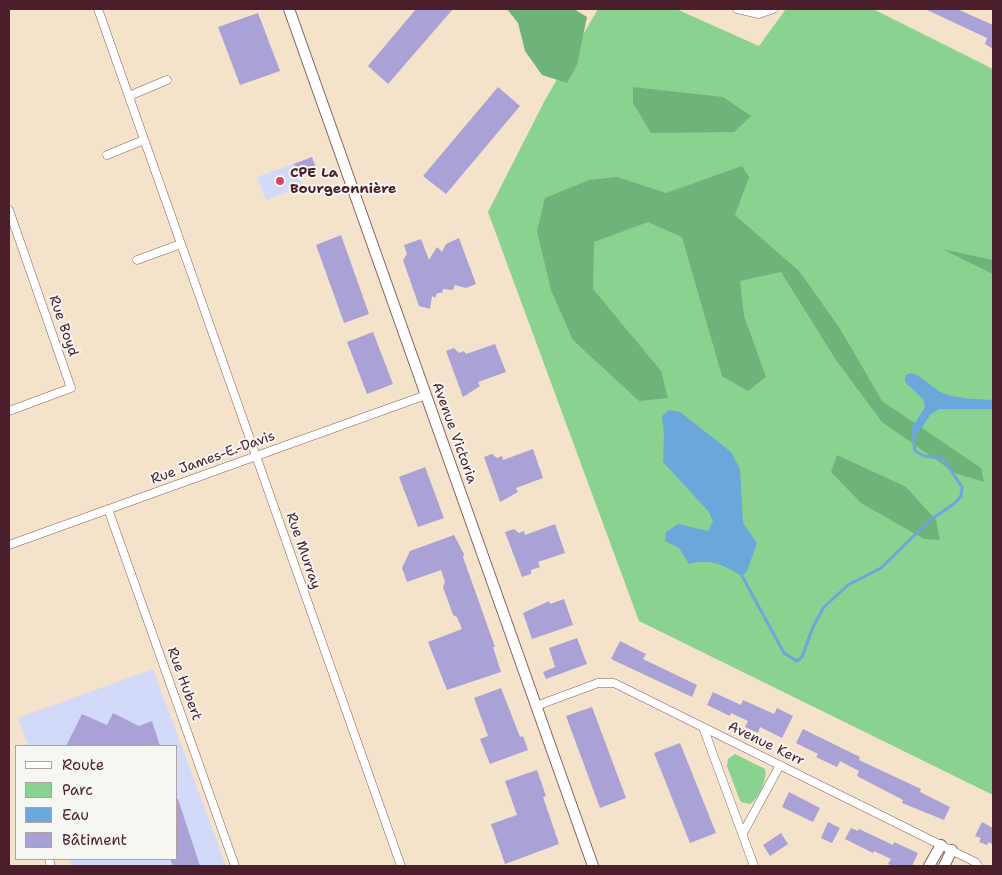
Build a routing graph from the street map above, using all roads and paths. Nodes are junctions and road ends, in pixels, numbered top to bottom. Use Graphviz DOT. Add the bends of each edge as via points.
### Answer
graph roads {
  1 [pos="98,9"];
  2 [pos="289,9"];
  3 [pos="737,9"];
  4 [pos="773,9"];
  5 [pos="167,80"];
  6 [pos="129,96"];
  7 [pos="144,140"];
  8 [pos="107,155"];
  9 [pos="9,210"];
  10 [pos="181,244"];
  11 [pos="137,260"];
  12 [pos="426,395"];
  13 [pos="9,410"];
  14 [pos="256,456"];
  15 [pos="108,510"];
  16 [pos="9,545"];
  17 [pos="536,706"];
  18 [pos="703,728"];
  19 [pos="780,765"];
  20 [pos="743,833"];
  21 [pos="941,845"];
  22 [pos="952,850"];
  23 [pos="235,866"];
  24 [pos="401,866"];
  25 [pos="593,866"];
  26 [pos="754,866"];
  27 [pos="929,866"];
  28 [pos="944,866"];
  29 [pos="978,866"];
  1 -- 6 [label="street, Rue Murray"];
  2 -- 12 [label="street, Avenue Victoria"];
  3 -- 4 [label="street" via="759,14"];
  5 -- 6 [label="street"];
  6 -- 7 [label="street, Rue Murray"];
  7 -- 8 [label="street"];
  7 -- 10 [label="street, Rue Murray"];
  9 -- 13 [label="street, Rue Boyd" via="71,388"];
  10 -- 11 [label="street"];
  10 -- 14 [label="street, Rue Murray"];
  12 -- 14 [label="street, Rue James-E.-Davis"];
  12 -- 17 [label="street, Avenue Victoria"];
  14 -- 15 [label="street, Rue James-E.-Davis"];
  14 -- 24 [label="street, Rue Murray"];
  15 -- 16 [label="street, Rue James-E.-Davis"];
  15 -- 23 [label="street, Rue Hubert"];
  17 -- 18 [label="street, Avenue Kerr" via="598,683 614,683"];
  17 -- 25 [label="street, Avenue Victoria"];
  18 -- 19 [label="street, Avenue Kerr"];
  18 -- 20 [label="street"];
  19 -- 20 [label="street"];
  19 -- 21 [label="street, Avenue Kerr"];
  20 -- 26 [label="street"];
  21 -- 22 [label="street, Avenue Kerr"];
  21 -- 27 [label="street"];
  22 -- 28 [label="street"];
  22 -- 29 [label="street, Avenue Kerr"];
}
